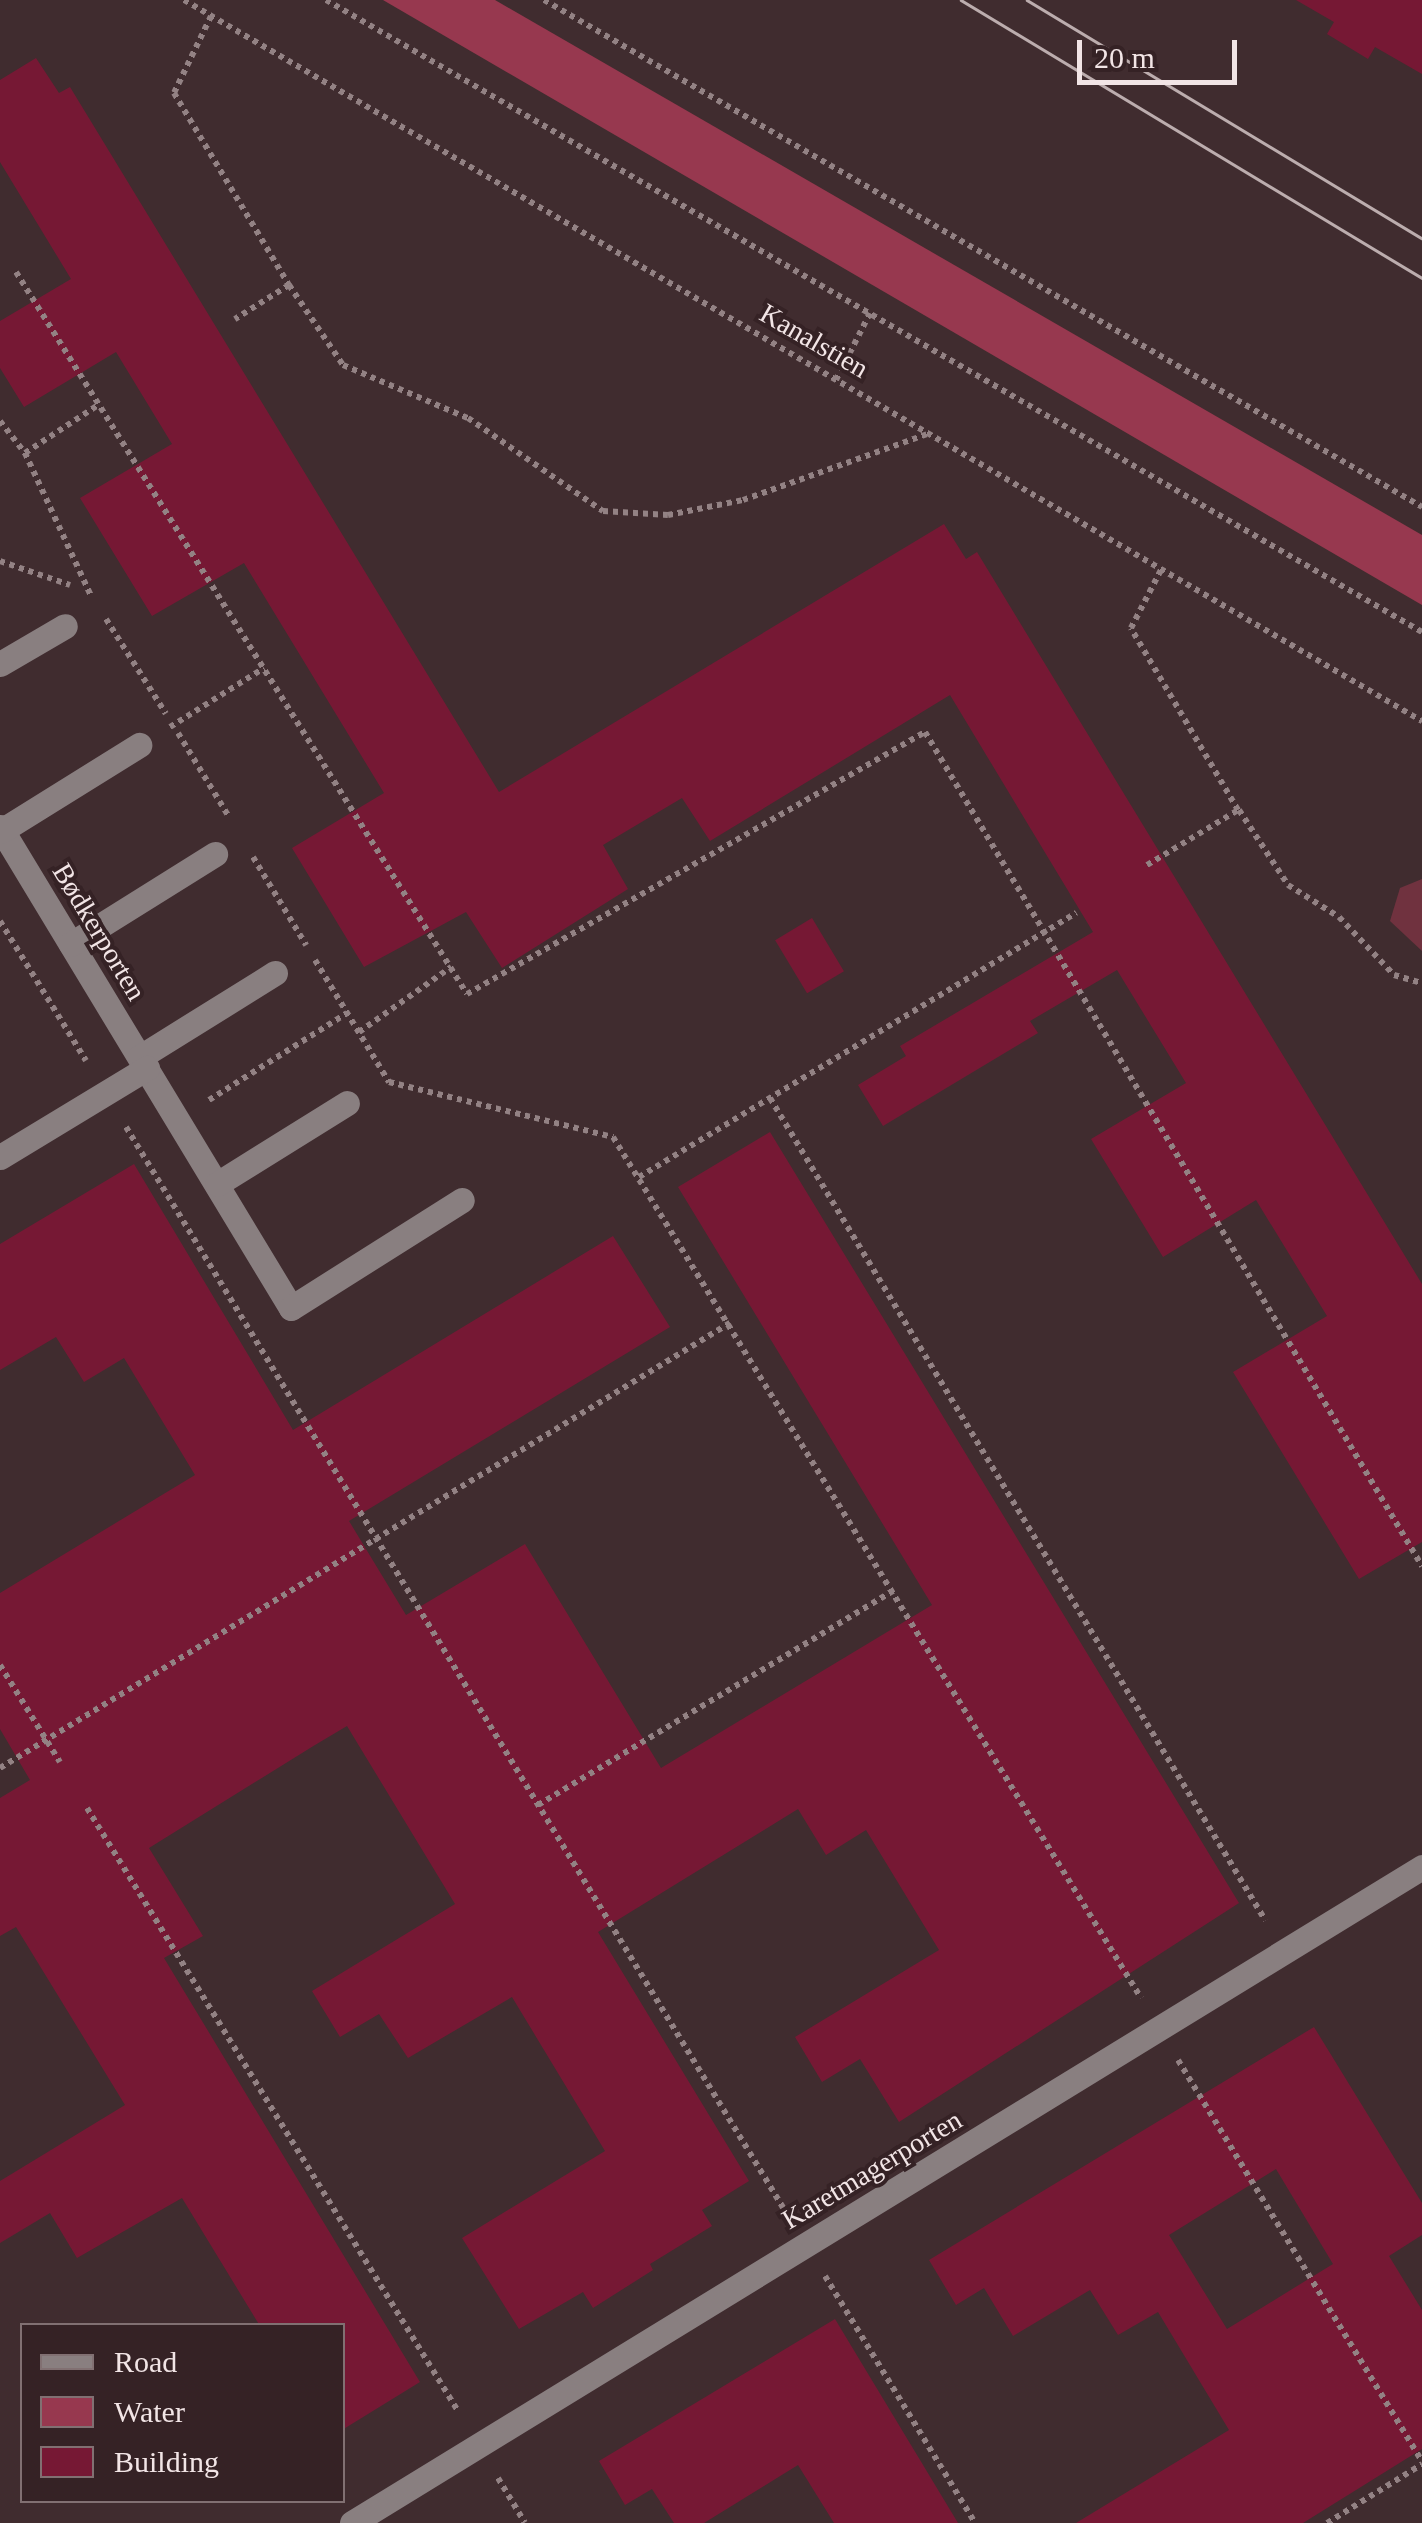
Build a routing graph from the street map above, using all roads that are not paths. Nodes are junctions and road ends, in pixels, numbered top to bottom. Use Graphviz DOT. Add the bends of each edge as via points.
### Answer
graph roads {
  1 [pos="64,626"];
  2 [pos="0,664"];
  3 [pos="139,745"];
  4 [pos="1,829"];
  5 [pos="215,854"];
  6 [pos="70,944"];
  7 [pos="276,973"];
  8 [pos="143,1062"];
  9 [pos="347,1103"];
  10 [pos="0,1157"];
  11 [pos="217,1184"];
  12 [pos="462,1200"];
  13 [pos="1422,1867"];
  14 [pos="352,2523"];
  1 -- 2 [label="street"];
  3 -- 4 [label="street"];
  4 -- 6 [label="street, Bødkerporten"];
  5 -- 6 [label="street"];
  6 -- 8 [label="street, Bødkerporten"];
  7 -- 8 [label="street"];
  8 -- 10 [label="street"];
  8 -- 11 [label="street, Bødkerporten"];
  9 -- 11 [label="street"];
  11 -- 12 [label="street, Bødkerporten" via="291,1308"];
  13 -- 14 [label="street, Karetmagerporten"];
}
